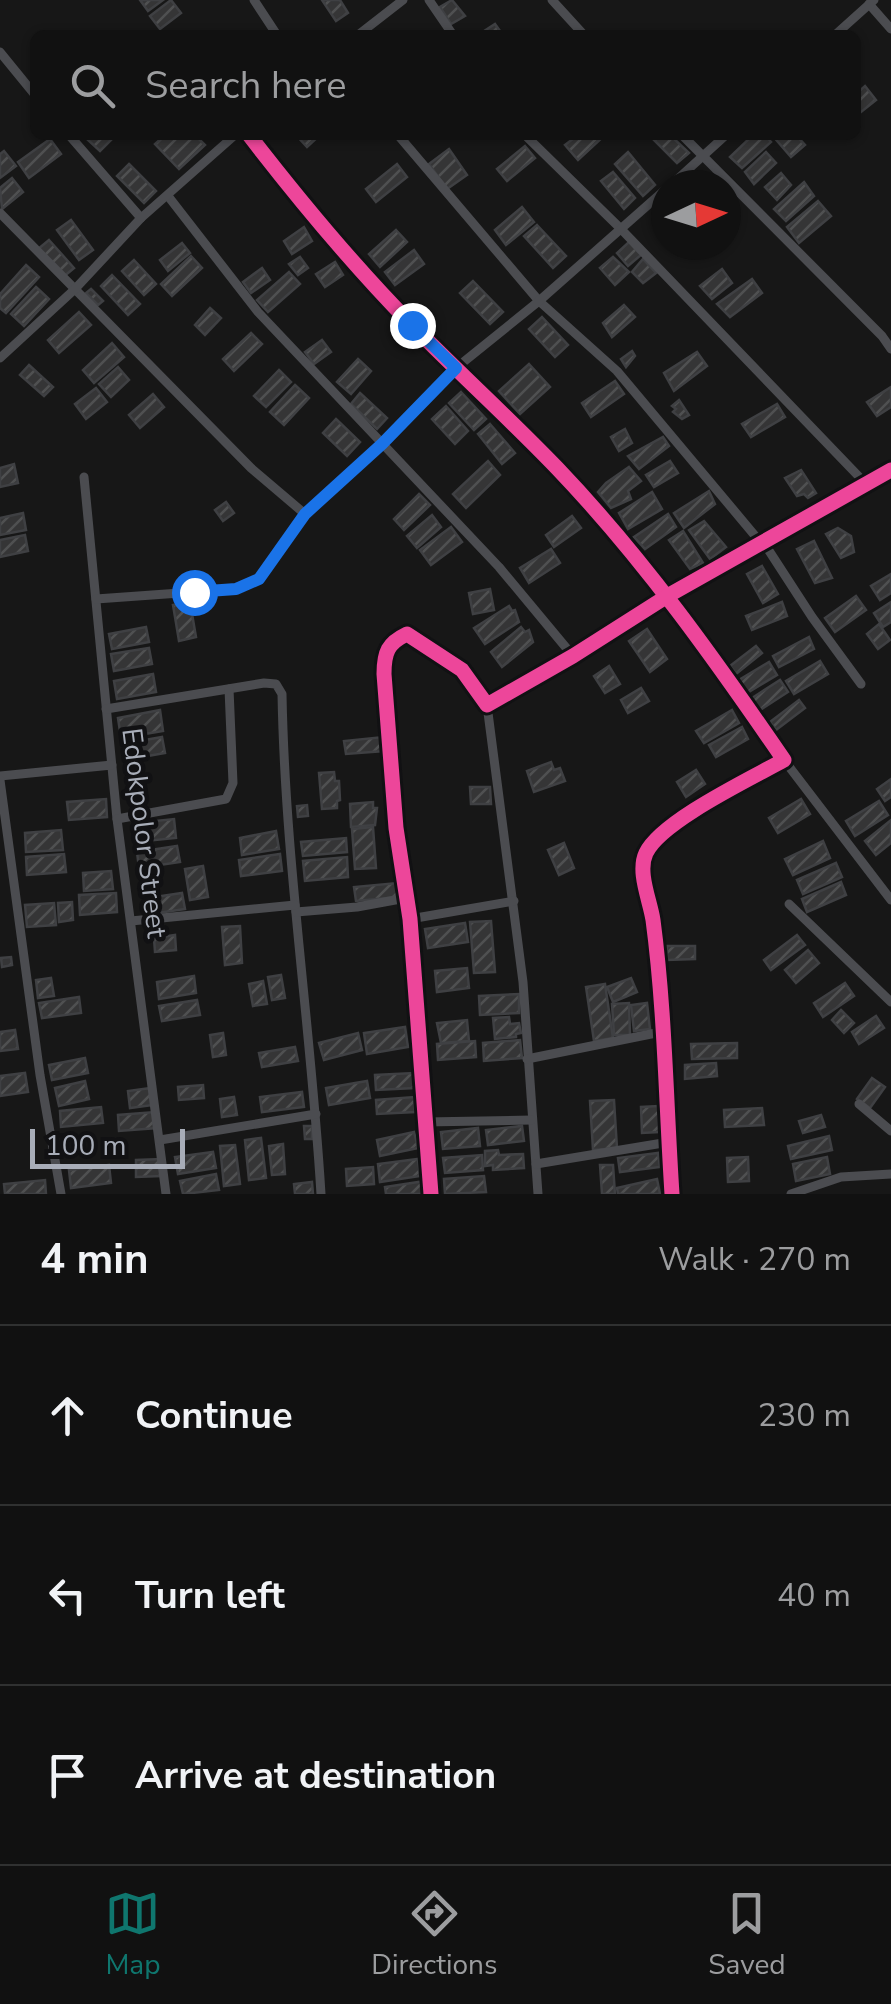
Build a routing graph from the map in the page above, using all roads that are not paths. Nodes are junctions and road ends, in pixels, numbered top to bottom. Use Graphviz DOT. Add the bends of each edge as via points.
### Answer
graph roads {
  1 [pos="254,0"];
  2 [pos="430,0"];
  3 [pos="552,0"];
  4 [pos="398,2"];
  5 [pos="872,2"];
  6 [pos="891,29"];
  7 [pos="274,30"];
  8 [pos="364,30"];
  9 [pos="450,30"];
  10 [pos="579,30"];
  11 [pos="841,30"];
  12 [pos="0,52"];
  13 [pos="30,89"];
  14 [pos="73,140"];
  15 [pos="230,140"];
  16 [pos="253,140"];
  17 [pos="402,140"];
  18 [pos="530,140"];
  19 [pos="687,140"];
  20 [pos="721,140"];
  21 [pos="703,157"];
  22 [pos="688,170"];
  23 [pos="168,196"];
  24 [pos="651,202"];
  25 [pos="0,213"];
  26 [pos="142,218"];
  27 [pos="620,228"];
  28 [pos="75,289"];
  29 [pos="539,301"];
  30 [pos="891,349"];
  31 [pos="0,358"];
  32 [pos="456,368"];
  33 [pos="382,444"];
  34 [pos="891,470"];
  35 [pos="84,476"];
  36 [pos="867,484"];
  37 [pos="305,514"];
  38 [pos="763,543"];
  39 [pos="668,595"];
  40 [pos="96,599"];
  41 [pos="573,656"];
  42 [pos="862,684"];
  43 [pos="229,689"];
  44 [pos="486,705"];
  45 [pos="106,710"];
  46 [pos="784,760"];
  47 [pos="112,765"];
  48 [pos="0,778"];
  49 [pos="117,820"];
  50 [pos="406,898"];
  51 [pos="891,900"];
  52 [pos="514,901"];
  53 [pos="789,904"];
  54 [pos="295,908"];
  55 [pos="410,919"];
  56 [pos="132,921"];
  57 [pos="891,1002"];
  58 [pos="662,1032"];
  59 [pos="528,1059"];
  60 [pos="859,1104"];
  61 [pos="316,1114"];
  62 [pos="531,1120"];
  63 [pos="424,1122"];
  64 [pos="891,1131"];
  65 [pos="160,1140"];
  66 [pos="669,1142"];
  67 [pos="536,1164"];
  68 [pos="891,1174"];
  69 [pos="61,1194"];
  70 [pos="166,1194"];
  71 [pos="321,1194"];
  72 [pos="431,1194"];
  73 [pos="538,1194"];
  74 [pos="672,1194"];
  75 [pos="792,1194"];
  1 -- 7 [label="street"];
  2 -- 9 [label="street"];
  3 -- 10 [label="street"];
  4 -- 8 [label="street"];
  5 -- 6 [label="street"];
  5 -- 11 [label="street"];
  12 -- 13 [label="street"];
  14 -- 26 [label="street"];
  15 -- 23 [label="street"];
  16 -- 32 [label="street" via="306,209"];
  17 -- 29 [label="street"];
  18 -- 27 [label="street"];
  19 -- 21 [label="street"];
  20 -- 21 [label="street"];
  21 -- 22 [label="street"];
  21 -- 30 [label="street"];
  23 -- 26 [label="street"];
  23 -- 33 [label="street" via="258,312"];
  24 -- 27 [label="street"];
  25 -- 28 [label="street"];
  26 -- 28 [label="street"];
  27 -- 29 [label="street"];
  27 -- 36 [label="street"];
  28 -- 31 [label="street"];
  28 -- 37 [label="street"];
  29 -- 32 [label="street"];
  29 -- 38 [label="street" via="617,371"];
  32 -- 33 [label="street"];
  32 -- 39 [label="street" via="558,469"];
  33 -- 37 [label="street"];
  33 -- 41 [label="street"];
  34 -- 36 [label="street"];
  35 -- 40 [label="street, Edokpolor Street"];
  36 -- 38 [label="street"];
  37 -- 40 [label="street" via="259,579 236,589"];
  38 -- 39 [label="street"];
  38 -- 42 [label="street"];
  39 -- 41 [label="street"];
  39 -- 46 [label="street"];
  40 -- 45 [label="street, Edokpolor Street"];
  41 -- 44 [label="street"];
  43 -- 45 [label="street"];
  43 -- 49 [label="street" via="232,782 226,799"];
  43 -- 54 [label="street" via="276,684 282,694"];
  44 -- 50 [label="street" via="462,670 408,634 384,656"];
  44 -- 52 [label="street"];
  45 -- 47 [label="street, Edokpolor Street"];
  46 -- 51 [label="street"];
  46 -- 58 [label="street" via="661,834 645,854"];
  47 -- 48 [label="street"];
  47 -- 49 [label="street, Edokpolor Street"];
  48 -- 69 [label="street"];
  49 -- 56 [label="street, Edokpolor Street"];
  50 -- 54 [label="street"];
  50 -- 55 [label="street"];
  52 -- 55 [label="street"];
  52 -- 59 [label="street"];
  53 -- 57 [label="street"];
  54 -- 56 [label="street"];
  54 -- 61 [label="street"];
  55 -- 63 [label="street"];
  56 -- 65 [label="street, Edokpolor Street"];
  58 -- 59 [label="street"];
  58 -- 66 [label="street"];
  59 -- 62 [label="street"];
  60 -- 64 [label="street"];
  61 -- 65 [label="street"];
  61 -- 71 [label="street"];
  62 -- 63 [label="street"];
  62 -- 67 [label="street"];
  63 -- 72 [label="street"];
  65 -- 70 [label="street, Edokpolor Street"];
  66 -- 67 [label="street"];
  66 -- 74 [label="street"];
  67 -- 73 [label="street"];
  68 -- 75 [label="street" via="842,1177"];
}
